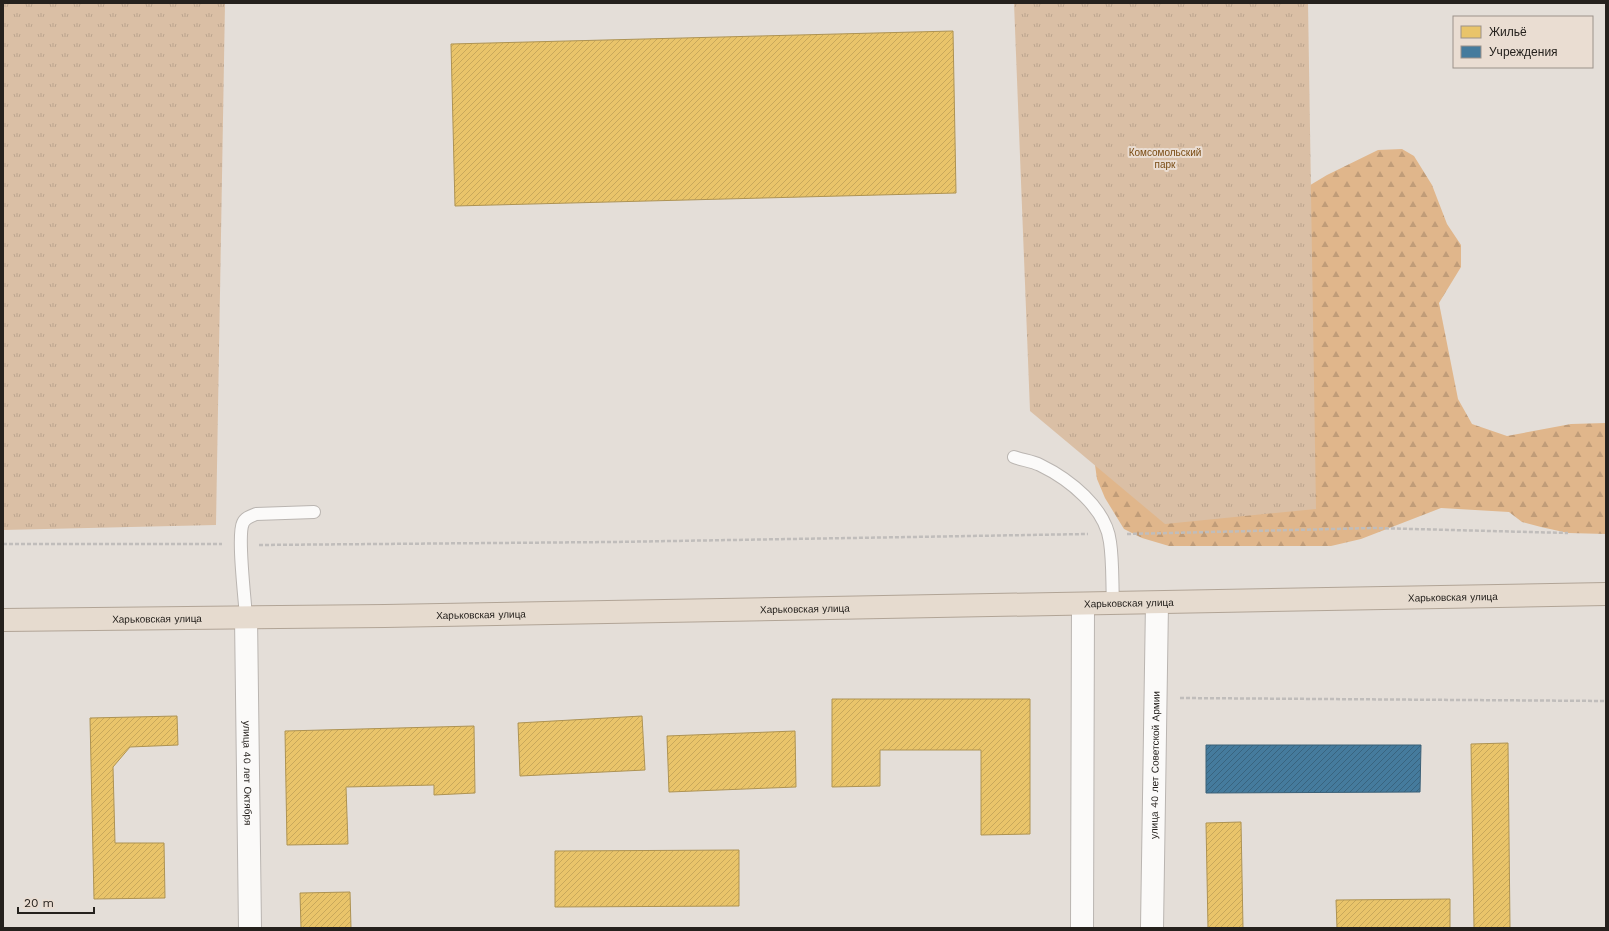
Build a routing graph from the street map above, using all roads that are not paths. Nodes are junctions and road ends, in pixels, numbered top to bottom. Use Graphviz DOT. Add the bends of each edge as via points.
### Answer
graph roads {
  1 [pos="1014,457"];
  2 [pos="314,512"];
  3 [pos="1606,594"];
  4 [pos="1157,602"];
  5 [pos="1113,603"];
  6 [pos="1083,604"];
  7 [pos="246,617"];
  8 [pos="3,620"];
  9 [pos="250,928"];
  10 [pos="1082,928"];
  11 [pos="1152,928"];
  1 -- 5 [label="lane" via="1040,465 1062,478 1098,510 1110,541"];
  2 -- 7 [label="lane" via="256,514 243,522"];
  3 -- 4 [label="highway, Харьковская улица"];
  4 -- 5 [label="highway, Харьковская улица"];
  4 -- 11 [label="street, улица 40 лет Советской Армии"];
  5 -- 6 [label="highway, Харьковская улица"];
  6 -- 7 [label="highway, Харьковская улица"];
  6 -- 10 [label="street"];
  7 -- 8 [label="highway, Харьковская улица"];
  7 -- 9 [label="street, улица 40 лет Октября"];
}
